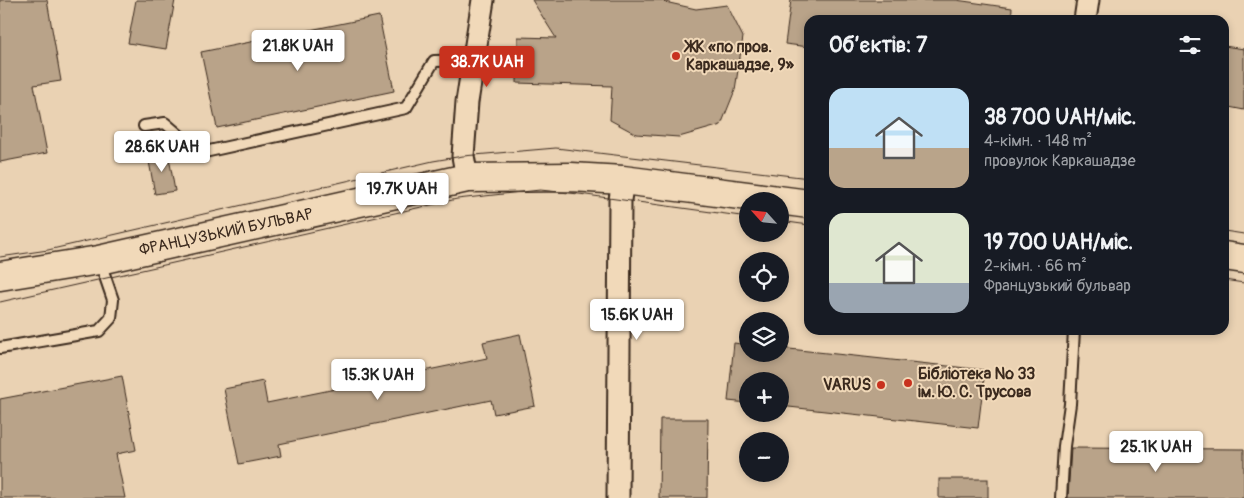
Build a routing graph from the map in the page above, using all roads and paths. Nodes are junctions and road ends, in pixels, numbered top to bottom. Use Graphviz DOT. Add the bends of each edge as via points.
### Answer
graph roads {
  1 [pos="483,0"];
  2 [pos="1088,0"];
  3 [pos="1086,15"];
  4 [pos="473,60"];
  5 [pos="144,126"];
  6 [pos="467,178"];
  7 [pos="623,180"];
  8 [pos="804,203"];
  9 [pos="1229,257"];
  10 [pos="1244,259"];
  11 [pos="99,260"];
  12 [pos="0,276"];
  13 [pos="1074,335"];
  14 [pos="0,348"];
  15 [pos="618,498"];
  16 [pos="1061,498"];
  1 -- 4 [label="street"];
  2 -- 3 [label="street"];
  4 -- 5 [label="lane" via="434,61 406,108 200,152 165,123"];
  4 -- 6 [label="street" via="463,156"];
  6 -- 7 [label="street, ФРАНЦУЗЬКИЙ БУЛЬВАР"];
  6 -- 11 [label="street, ФРАНЦУЗЬКИЙ БУЛЬВАР"];
  7 -- 8 [label="street, ФРАНЦУЗЬКИЙ БУЛЬВАР"];
  7 -- 15 [label="street" via="620,200"];
  9 -- 10 [label="street"];
  11 -- 12 [label="street, ФРАНЦУЗЬКИЙ БУЛЬВАР"];
  11 -- 14 [label="lane" via="113,300 111,318 99,331"];
  13 -- 16 [label="lane"];
}
